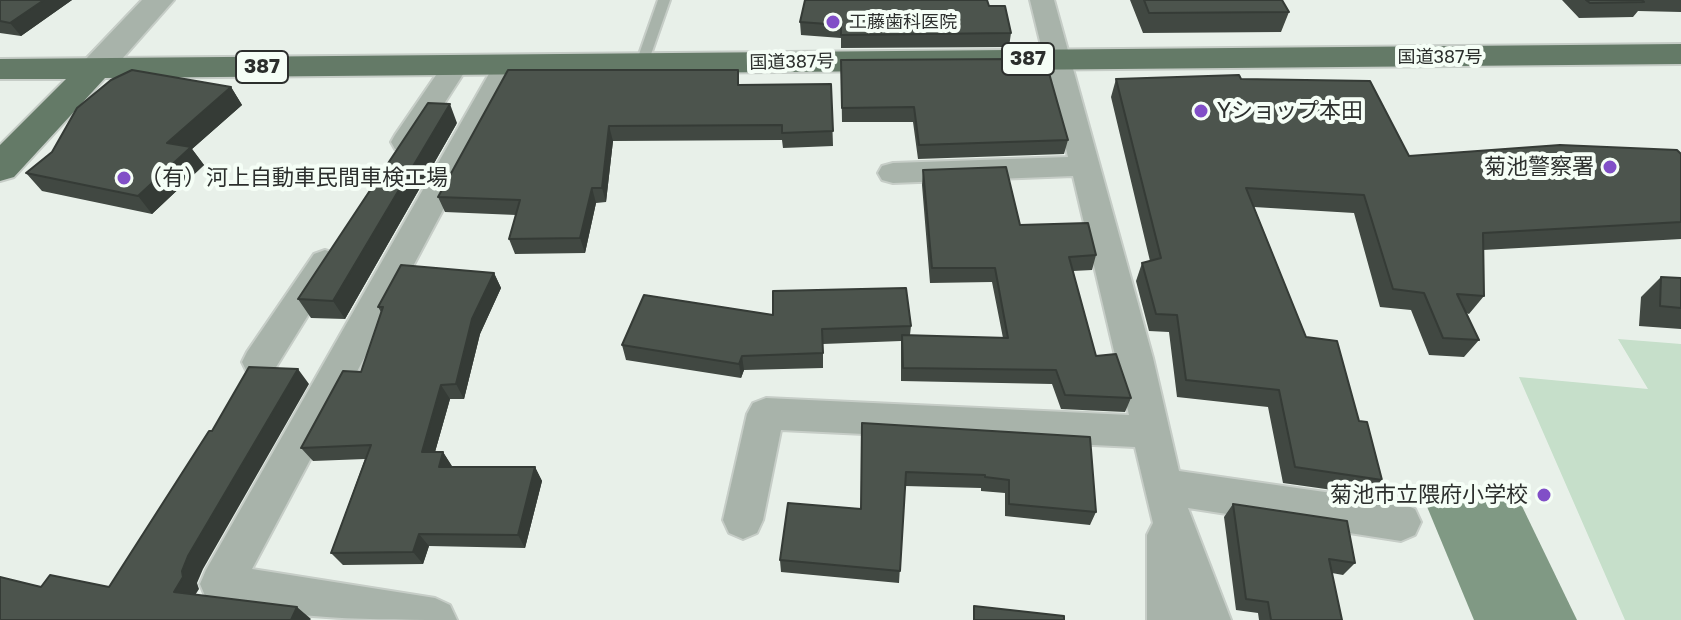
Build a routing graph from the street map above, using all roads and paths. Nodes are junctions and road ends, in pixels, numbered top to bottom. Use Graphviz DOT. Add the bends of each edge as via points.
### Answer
graph roads {
  1 [pos="159,0"];
  2 [pos="664,0"];
  3 [pos="1042,0"];
  4 [pos="1681,54"];
  5 [pos="1055,59"];
  6 [pos="642,63"];
  7 [pos="456,65"];
  8 [pos="507,65"];
  9 [pos="0,69"];
  10 [pos="95,69"];
  11 [pos="1084,166"];
  12 [pos="0,168"];
  13 [pos="387,168"];
  14 [pos="893,173"];
  15 [pos="345,233"];
  16 [pos="260,362"];
  17 [pos="1151,432"];
  18 [pos="1165,498"];
  19 [pos="743,520"];
  20 [pos="1401,522"];
  21 [pos="435,620"];
  22 [pos="1169,620"];
  23 [pos="1209,620"];
  1 -- 10 [label="street"];
  2 -- 6 [label="lane"];
  3 -- 5 [label="street"];
  4 -- 5 [label="highway, 国道387号 / 387"];
  5 -- 6 [label="highway, 国道387号 / 387"];
  5 -- 11 [label="street"];
  6 -- 8 [label="highway, 国道387号 / 387"];
  7 -- 8 [label="highway, 国道387号 / 387"];
  7 -- 10 [label="highway, 国道387号 / 387"];
  7 -- 13 [label="street"];
  8 -- 21 [label="street" via="221,584"];
  9 -- 10 [label="highway, 国道387号"];
  10 -- 12 [label="highway"];
  11 -- 14 [label="street"];
  11 -- 17 [label="street"];
  15 -- 16 [label="street"];
  17 -- 18 [label="street"];
  17 -- 19 [label="street" via="766,414"];
  18 -- 20 [label="street"];
  18 -- 22 [label="street"];
  18 -- 23 [label="street"];
}
